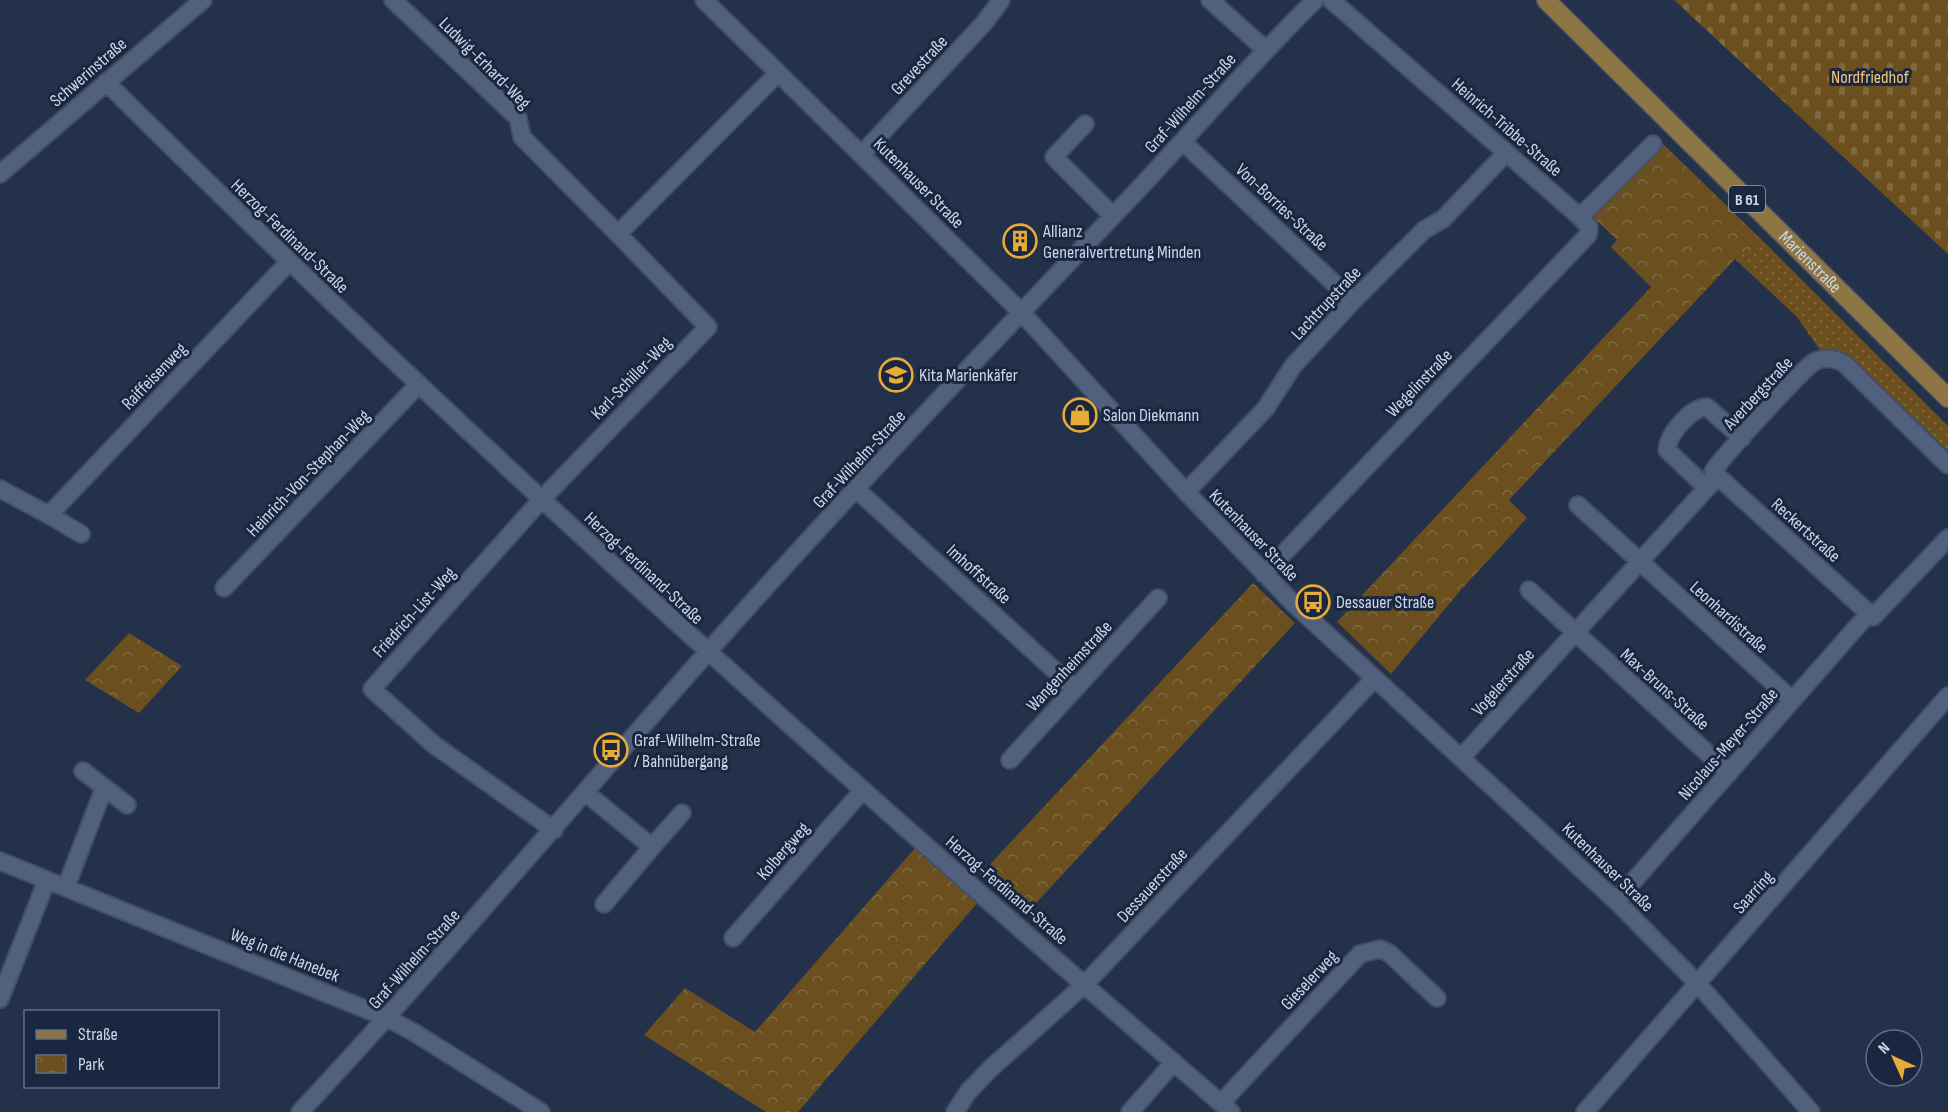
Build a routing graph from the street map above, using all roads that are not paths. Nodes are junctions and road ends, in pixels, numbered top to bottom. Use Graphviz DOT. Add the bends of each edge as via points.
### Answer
graph roads {
  1 [pos="203,0"];
  2 [pos="393,0"];
  3 [pos="704,0"];
  4 [pos="1001,0"];
  5 [pos="1210,0"];
  6 [pos="1315,0"];
  7 [pos="1331,0"];
  8 [pos="1546,0"];
  9 [pos="1265,49"];
  10 [pos="778,73"];
  11 [pos="106,82"];
  12 [pos="1086,124"];
  13 [pos="1183,142"];
  14 [pos="1653,144"];
  15 [pos="1506,153"];
  16 [pos="862,154"];
  17 [pos="0,174"];
  18 [pos="1113,216"];
  19 [pos="1580,217"];
  20 [pos="618,234"];
  21 [pos="288,263"];
  22 [pos="667,284"];
  23 [pos="1353,302"];
  24 [pos="1021,312"];
  25 [pos="419,384"];
  26 [pos="1948,398"];
  27 [pos="1742,438"];
  28 [pos="1948,465"];
  29 [pos="1712,483"];
  30 [pos="0,489"];
  31 [pos="857,490"];
  32 [pos="1186,492"];
  33 [pos="541,500"];
  34 [pos="1578,505"];
  35 [pos="49,515"];
  36 [pos="81,534"];
  37 [pos="1948,538"];
  38 [pos="1640,562"];
  39 [pos="1264,574"];
  40 [pos="224,588"];
  41 [pos="1529,590"];
  42 [pos="1158,598"];
  43 [pos="1869,613"];
  44 [pos="1575,633"];
  45 [pos="707,652"];
  46 [pos="1373,680"];
  47 [pos="1074,688"];
  48 [pos="1948,696"];
  49 [pos="1792,700"];
  50 [pos="1461,758"];
  51 [pos="1010,760"];
  52 [pos="83,771"];
  53 [pos="1729,773"];
  54 [pos="104,788"];
  55 [pos="863,790"];
  56 [pos="586,793"];
  57 [pos="127,805"];
  58 [pos="682,813"];
  59 [pos="554,830"];
  60 [pos="652,847"];
  61 [pos="0,861"];
  62 [pos="47,880"];
  63 [pos="66,887"];
  64 [pos="1616,902"];
  65 [pos="604,904"];
  66 [pos="733,938"];
  67 [pos="1697,983"];
  68 [pos="1085,984"];
  69 [pos="0,999"];
  70 [pos="1437,999"];
  71 [pos="387,1018"];
  72 [pos="1174,1062"];
  73 [pos="1226,1107"];
  74 [pos="300,1112"];
  75 [pos="541,1112"];
  76 [pos="955,1112"];
  77 [pos="1130,1112"];
  78 [pos="1585,1112"];
  79 [pos="1812,1112"];
  1 -- 11 [label="street, Schwerinstraße"];
  2 -- 20 [label="street, Ludwig-Erhard-Weg" via="518,118 522,137"];
  3 -- 10 [label="street, Kutenhauser Straße"];
  4 -- 16 [label="street, Grevestraße"];
  5 -- 9 [label="street"];
  6 -- 9 [label="street, Graf-Wilhelm-Straße"];
  7 -- 15 [label="street, Heinrich-Tribbe-Straße"];
  8 -- 26 [label="main road, Marienstraße / B 61"];
  9 -- 13 [label="street, Graf-Wilhelm-Straße"];
  10 -- 16 [label="street, Kutenhauser Straße"];
  10 -- 20 [label="street"];
  11 -- 17 [label="street, Schwerinstraße"];
  11 -- 21 [label="street, Herzog-Ferdinand-Straße"];
  12 -- 18 [label="street" via="1054,157"];
  13 -- 18 [label="street, Graf-Wilhelm-Straße"];
  13 -- 23 [label="street, Von-Borries-Straße"];
  14 -- 19 [label="street"];
  15 -- 19 [label="street, Heinrich-Tribbe-Straße"];
  15 -- 23 [label="street, Lachtrupstraße" via="1443,219 1424,230"];
  16 -- 24 [label="street, Kutenhauser Straße"];
  18 -- 24 [label="street, Graf-Wilhelm-Straße"];
  19 -- 39 [label="street, Wegelinstraße" via="1589,227 1588,235"];
  20 -- 22 [label="street, Ludwig-Erhard-Weg"];
  21 -- 25 [label="street, Herzog-Ferdinand-Straße"];
  21 -- 35 [label="street, Raiffeisenweg"];
  22 -- 33 [label="street, Karl-Schiller-Weg" via="708,327"];
  23 -- 32 [label="street, Lachtrupstraße" via="1293,366 1266,408"];
  24 -- 31 [label="street, Graf-Wilhelm-Straße"];
  24 -- 32 [label="street, Kutenhauser Straße"];
  25 -- 33 [label="street, Herzog-Ferdinand-Straße"];
  25 -- 40 [label="street, Heinrich-Von-Stephan-Weg"];
  27 -- 28 [label="street, Averbergstraße" via="1804,370 1814,362 1835,358"];
  27 -- 29 [label="street, Averbergstraße" via="1714,470"];
  27 -- 29 [label="street" via="1707,406 1694,411 1670,436 1667,450 1672,458"];
  29 -- 38 [label="street, Vogelerstraße"];
  29 -- 43 [label="street, Reckertstraße"];
  30 -- 35 [label="street"];
  31 -- 45 [label="street, Graf-Wilhelm-Straße"];
  31 -- 47 [label="street, Imhoffstraße"];
  32 -- 39 [label="street, Kutenhauser Straße"];
  33 -- 45 [label="street, Herzog-Ferdinand-Straße"];
  33 -- 59 [label="street, Friedrich-List-Weg" via="372,689 433,744"];
  34 -- 38 [label="street"];
  35 -- 36 [label="street"];
  37 -- 43 [label="street" via="1873,616"];
  38 -- 44 [label="street, Vogelerstraße"];
  38 -- 49 [label="street, Leonhardistraße"];
  39 -- 46 [label="street, Kutenhauser Straße"];
  41 -- 44 [label="street"];
  42 -- 47 [label="street, Wangenheimstraße"];
  43 -- 49 [label="street, Nicolaus-Meyer-Straße"];
  44 -- 50 [label="street, Vogelerstraße"];
  44 -- 53 [label="street, Max-Bruns-Straße"];
  45 -- 55 [label="street, Herzog-Ferdinand-Straße"];
  45 -- 56 [label="street, Graf-Wilhelm-Straße"];
  46 -- 50 [label="street, Kutenhauser Straße"];
  46 -- 68 [label="street, Dessauerstraße"];
  47 -- 51 [label="street, Wangenheimstraße"];
  48 -- 67 [label="street, Saarring"];
  49 -- 53 [label="street, Nicolaus-Meyer-Straße"];
  50 -- 64 [label="street, Kutenhauser Straße"];
  52 -- 54 [label="street"];
  53 -- 64 [label="street, Nicolaus-Meyer-Straße"];
  54 -- 57 [label="street"];
  54 -- 63 [label="street"];
  55 -- 66 [label="street, Kolbergweg"];
  55 -- 68 [label="street, Herzog-Ferdinand-Straße"];
  56 -- 59 [label="street, Graf-Wilhelm-Straße"];
  56 -- 60 [label="street"];
  58 -- 60 [label="street"];
  59 -- 71 [label="street, Graf-Wilhelm-Straße"];
  60 -- 65 [label="street"];
  61 -- 62 [label="street, Weg in die Hanebek"];
  62 -- 63 [label="street, Weg in die Hanebek"];
  62 -- 69 [label="street"];
  63 -- 71 [label="street, Weg in die Hanebek"];
  64 -- 67 [label="street, Kutenhauser Straße"];
  67 -- 78 [label="street, Saarring"];
  67 -- 79 [label="street, Kutenhauser Straße"];
  68 -- 72 [label="street, Herzog-Ferdinand-Straße"];
  68 -- 76 [label="street, Dessauerstraße" via="990,1069"];
  70 -- 73 [label="street, Gieselerweg" via="1389,953 1380,949 1360,954"];
  71 -- 74 [label="street, Graf-Wilhelm-Straße"];
  71 -- 75 [label="street, Weg in die Hanebek"];
  72 -- 73 [label="street, Herzog-Ferdinand-Straße"];
  72 -- 77 [label="street"];
}
